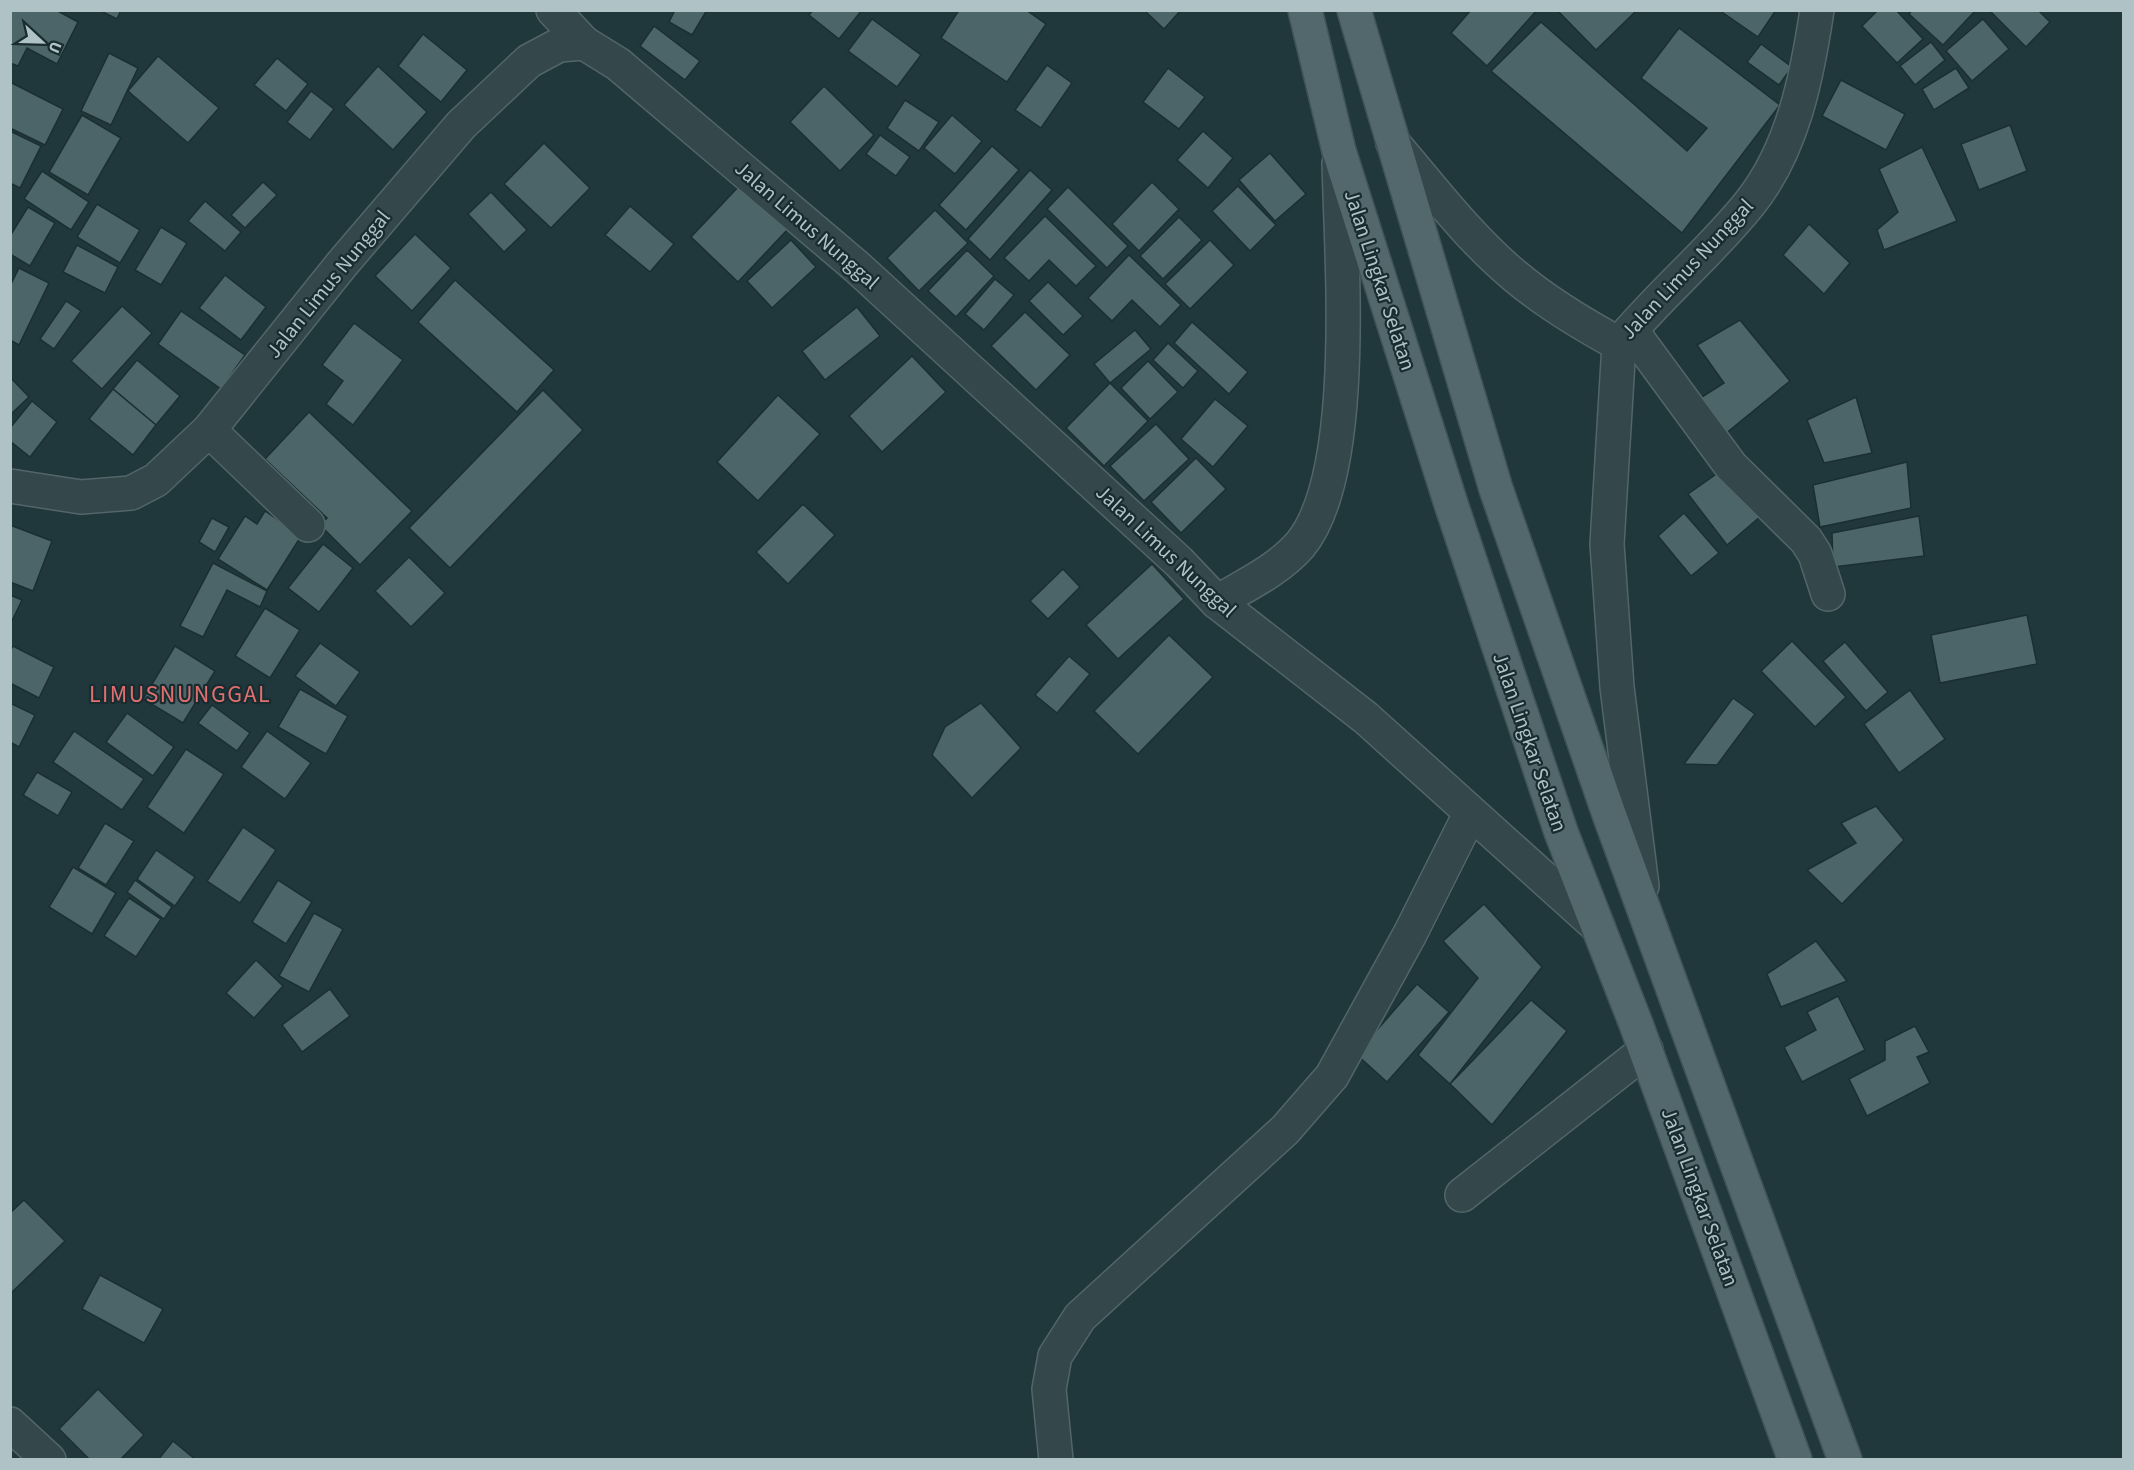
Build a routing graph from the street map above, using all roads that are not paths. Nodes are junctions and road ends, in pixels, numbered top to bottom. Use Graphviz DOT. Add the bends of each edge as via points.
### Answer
graph roads {
  1 [pos="553,10"];
  2 [pos="1305,10"];
  3 [pos="1354,10"];
  4 [pos="1817,10"];
  5 [pos="584,43"];
  6 [pos="1394,143"];
  7 [pos="1339,151"];
  8 [pos="1625,337"];
  9 [pos="209,430"];
  10 [pos="10,486"];
  11 [pos="308,525"];
  12 [pos="1828,594"];
  13 [pos="1217,602"];
  14 [pos="1470,814"];
  15 [pos="1646,917"];
  16 [pos="1598,927"];
  17 [pos="1646,1050"];
  18 [pos="1462,1195"];
  19 [pos="10,1424"];
  20 [pos="49,1460"];
  21 [pos="1056,1460"];
  22 [pos="1796,1460"];
  23 [pos="1845,1460"];
  1 -- 5 [label="street"];
  2 -- 7 [label="main road, Jalan Lingkar Selatan"];
  3 -- 6 [label="main road"];
  4 -- 8 [label="street, Jalan Limus Nunggal" via="1799,104 1771,170 1751,202"];
  5 -- 9 [label="street, Jalan Limus Nunggal" via="559,45 529,61 461,125 342,264"];
  5 -- 13 [label="street, Jalan Limus Nunggal" via="618,64 857,267 1179,562"];
  6 -- 8 [label="street, Jalan Limus Nunggal" via="1473,235 1514,275 1569,318"];
  6 -- 15 [label="main road" via="1496,489"];
  7 -- 13 [label="street" via="1344,339 1331,473 1318,516 1300,544 1279,565"];
  7 -- 16 [label="main road, Jalan Lingkar Selatan" via="1455,516 1561,832"];
  8 -- 12 [label="street" via="1731,466 1806,540 1815,554"];
  8 -- 15 [label="street" via="1607,544 1617,687"];
  9 -- 10 [label="street, Jalan Limus Nunggal" via="156,480 131,493 81,496"];
  9 -- 11 [label="street"];
  13 -- 14 [label="street, Jalan Limus Nunggal" via="1366,718"];
  14 -- 16 [label="street, Jalan Limus Nunggal"];
  14 -- 21 [label="street" via="1332,1076 1285,1130 1080,1317 1054,1356 1049,1389"];
  15 -- 23 [label="main road"];
  16 -- 17 [label="main road, Jalan Lingkar Selatan"];
  17 -- 18 [label="street"];
  17 -- 22 [label="main road, Jalan Lingkar Selatan"];
  19 -- 20 [label="street"];
}
